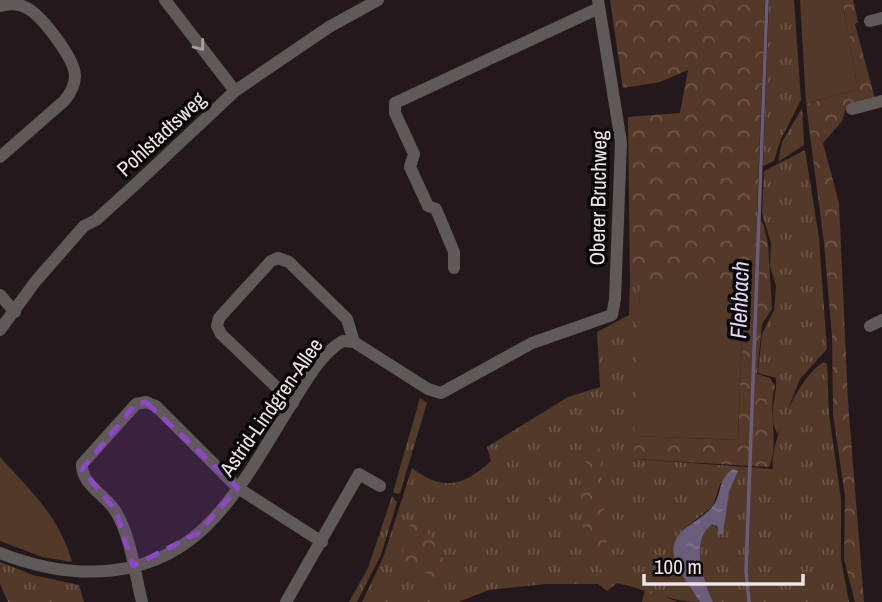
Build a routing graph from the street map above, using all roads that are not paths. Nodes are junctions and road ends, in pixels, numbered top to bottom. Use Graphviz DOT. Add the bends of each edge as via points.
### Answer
graph roads {
  1 [pos="164,0"];
  2 [pos="378,0"];
  3 [pos="598,4"];
  4 [pos="0,6"];
  5 [pos="235,91"];
  6 [pos="882,101"];
  7 [pos="852,109"];
  8 [pos="0,157"];
  9 [pos="454,268"];
  10 [pos="0,295"];
  11 [pos="15,313"];
  12 [pos="611,315"];
  13 [pos="0,330"];
  14 [pos="354,342"];
  15 [pos="293,403"];
  16 [pos="380,486"];
  17 [pos="238,488"];
  18 [pos="322,542"];
  19 [pos="0,553"];
  20 [pos="133,566"];
  21 [pos="142,602"];
  22 [pos="286,602"];
  1 -- 5 [label="street, one-way"];
  2 -- 5 [label="street, Pohlstadtsweg" via="329,26"];
  3 -- 9 [label="street" via="395,103 414,154 410,167 428,206 436,209 454,252"];
  3 -- 12 [label="street, Oberer Bruchweg" via="621,142"];
  4 -- 8 [label="street" via="19,5 37,16 73,64 75,80 64,101"];
  5 -- 11 [label="street, Pohlstadtsweg" via="96,220 84,226"];
  6 -- 7 [label="street"];
  10 -- 11 [label="street"];
  11 -- 13 [label="street, Pohlstadtsweg"];
  12 -- 14 [label="street, Astrid-Lindgren-Allee" via="532,343 441,393"];
  14 -- 15 [label="street, Astrid-Lindgren-Allee" via="337,345"];
  14 -- 15 [label="street" via="347,319 289,262 271,261 219,318 217,326"];
  15 -- 17 [label="street, Astrid-Lindgren-Allee"];
  16 -- 18 [label="street" via="359,474"];
  17 -- 18 [label="street"];
  17 -- 20 [label="street, Astrid-Lindgren-Allee" via="190,539"];
  17 -- 20 [label="street" via="156,406 136,404 82,464 86,480 116,511"];
  18 -- 22 [label="street"];
  19 -- 20 [label="street, Astrid-Lindgren-Allee" via="67,573 102,573"];
  20 -- 21 [label="street"];
}
